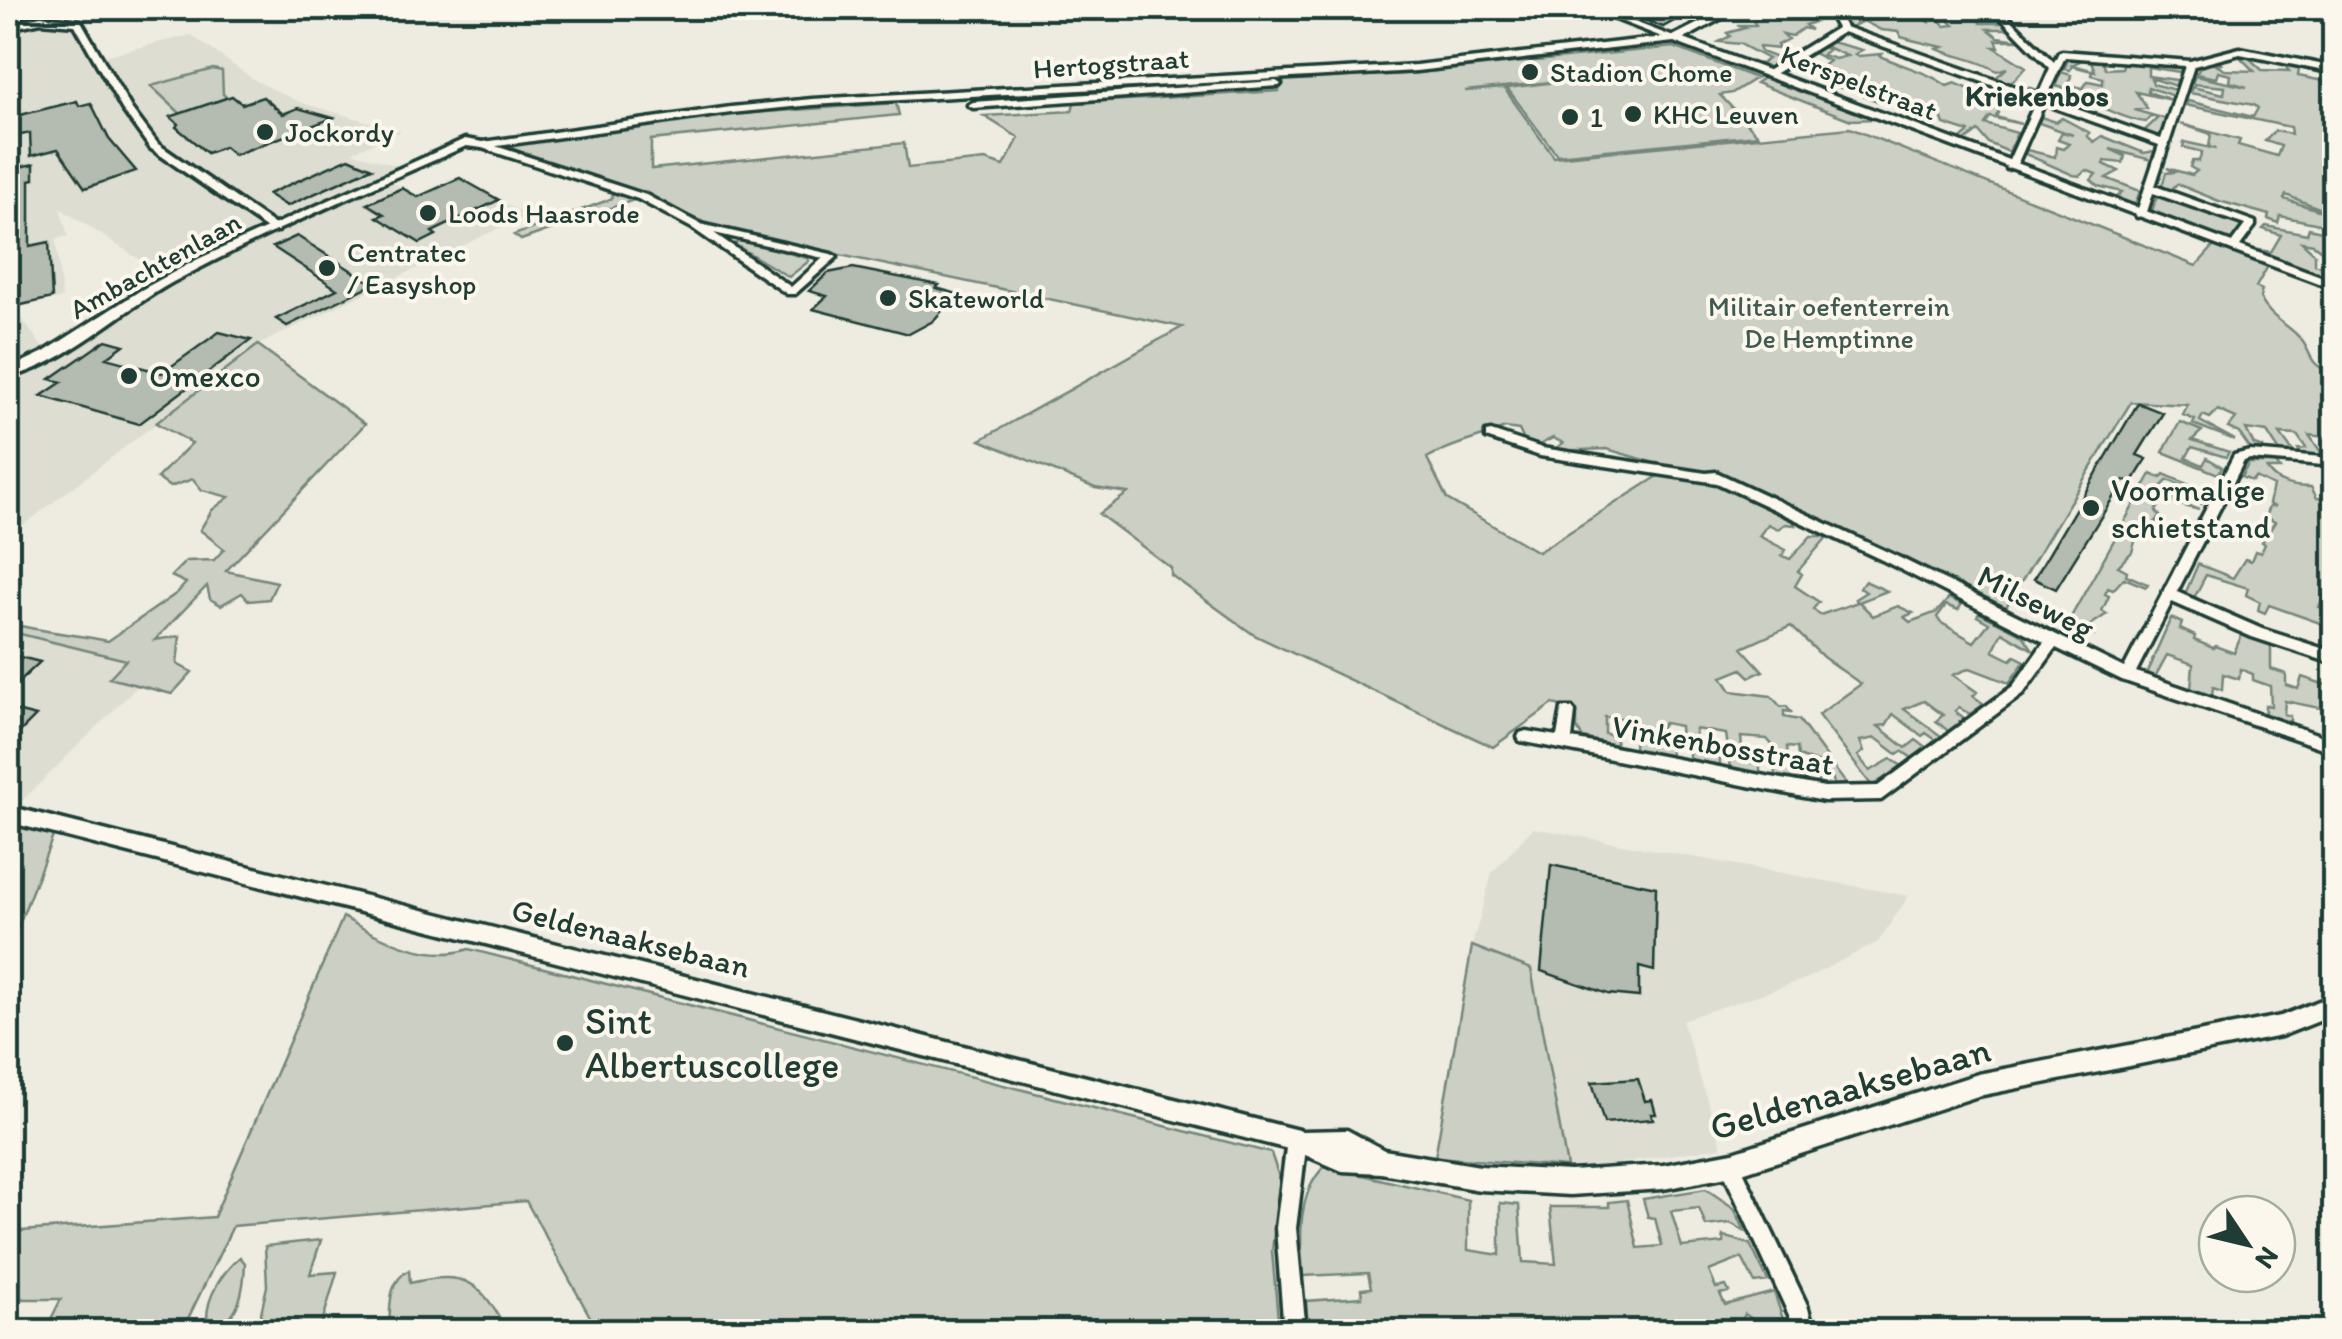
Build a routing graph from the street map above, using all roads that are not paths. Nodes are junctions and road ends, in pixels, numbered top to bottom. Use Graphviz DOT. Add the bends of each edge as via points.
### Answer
graph roads {
  1 [pos="1591,8"];
  2 [pos="1735,8"];
  3 [pos="1830,8"];
  4 [pos="1995,8"];
  5 [pos="8,26"];
  6 [pos="1842,29"];
  7 [pos="1676,39"];
  8 [pos="2036,52"];
  9 [pos="2062,54"];
  10 [pos="2190,64"];
  11 [pos="2055,68"];
  12 [pos="2334,70"];
  13 [pos="1768,74"];
  14 [pos="1276,84"];
  15 [pos="2040,100"];
  16 [pos="974,104"];
  17 [pos="2166,144"];
  18 [pos="483,145"];
  19 [pos="2010,167"];
  20 [pos="2150,188"];
  21 [pos="2141,215"];
  22 [pos="696,226"];
  23 [pos="274,228"];
  24 [pos="2232,248"];
  25 [pos="2334,285"];
  26 [pos="8,374"];
  27 [pos="1491,435"];
  28 [pos="2334,462"];
  29 [pos="2168,594"];
  30 [pos="2052,642"];
  31 [pos="2334,658"];
  32 [pos="2127,676"];
  33 [pos="1567,712"];
  34 [pos="1526,737"];
  35 [pos="1564,744"];
  36 [pos="2334,746"];
  37 [pos="8,814"];
  38 [pos="2334,1005"];
  39 [pos="1297,1140"];
  40 [pos="1730,1165"];
  41 [pos="1295,1332"];
  42 [pos="1804,1332"];
  1 -- 7 [label="street, Kerspelstraat"];
  2 -- 7 [label="street, Hertogstraat"];
  3 -- 6 [label="street"];
  4 -- 8 [label="street"];
  5 -- 23 [label="street, Ambachtenlaan" via="52,19 78,23 154,146"];
  6 -- 13 [label="street"];
  6 -- 15 [label="street"];
  7 -- 13 [label="street, Kerspelstraat"];
  7 -- 18 [label="street, Hertogstraat" via="1416,68 796,104"];
  8 -- 9 [label="street"];
  8 -- 11 [label="street"];
  9 -- 10 [label="street"];
  9 -- 11 [label="street"];
  10 -- 12 [label="street" via="2240,51"];
  10 -- 17 [label="street"];
  11 -- 15 [label="street"];
  13 -- 19 [label="street, Kerspelstraat"];
  14 -- 16 [label="street"];
  15 -- 17 [label="street"];
  15 -- 19 [label="street"];
  17 -- 20 [label="street"];
  18 -- 22 [label="street" via="642,198"];
  18 -- 23 [label="street, Ambachtenlaan" via="465,142"];
  19 -- 21 [label="street, Kerspelstraat"];
  20 -- 21 [label="street"];
  20 -- 24 [label="street" via="2251,224"];
  21 -- 24 [label="street, Kerspelstraat"];
  22 -- 22 [label="street" via="792,292 831,257 797,249"];
  23 -- 26 [label="street, Ambachtenlaan" via="167,280 42,360"];
  24 -- 25 [label="street, Kerspelstraat"];
  27 -- 30 [label="street, Milseweg" via="1540,452 1718,477"];
  28 -- 29 [label="street" via="2239,458"];
  29 -- 31 [label="street"];
  29 -- 32 [label="street"];
  30 -- 32 [label="street, Milseweg"];
  30 -- 35 [label="street, Vinkenbosstraat" via="2018,690 1880,793 1824,794"];
  32 -- 36 [label="street, Milseweg"];
  33 -- 35 [label="street, Vinkenbosstraat"];
  34 -- 35 [label="street, Vinkenbosstraat"];
  37 -- 39 [label="street, Geldenaaksebaan"];
  38 -- 40 [label="street, Geldenaaksebaan" via="2280,1026 1978,1085"];
  39 -- 40 [label="street, Geldenaaksebaan" via="1342,1159 1480,1178 1570,1183"];
  39 -- 41 [label="street" via="1286,1228"];
  40 -- 42 [label="street"];
}
